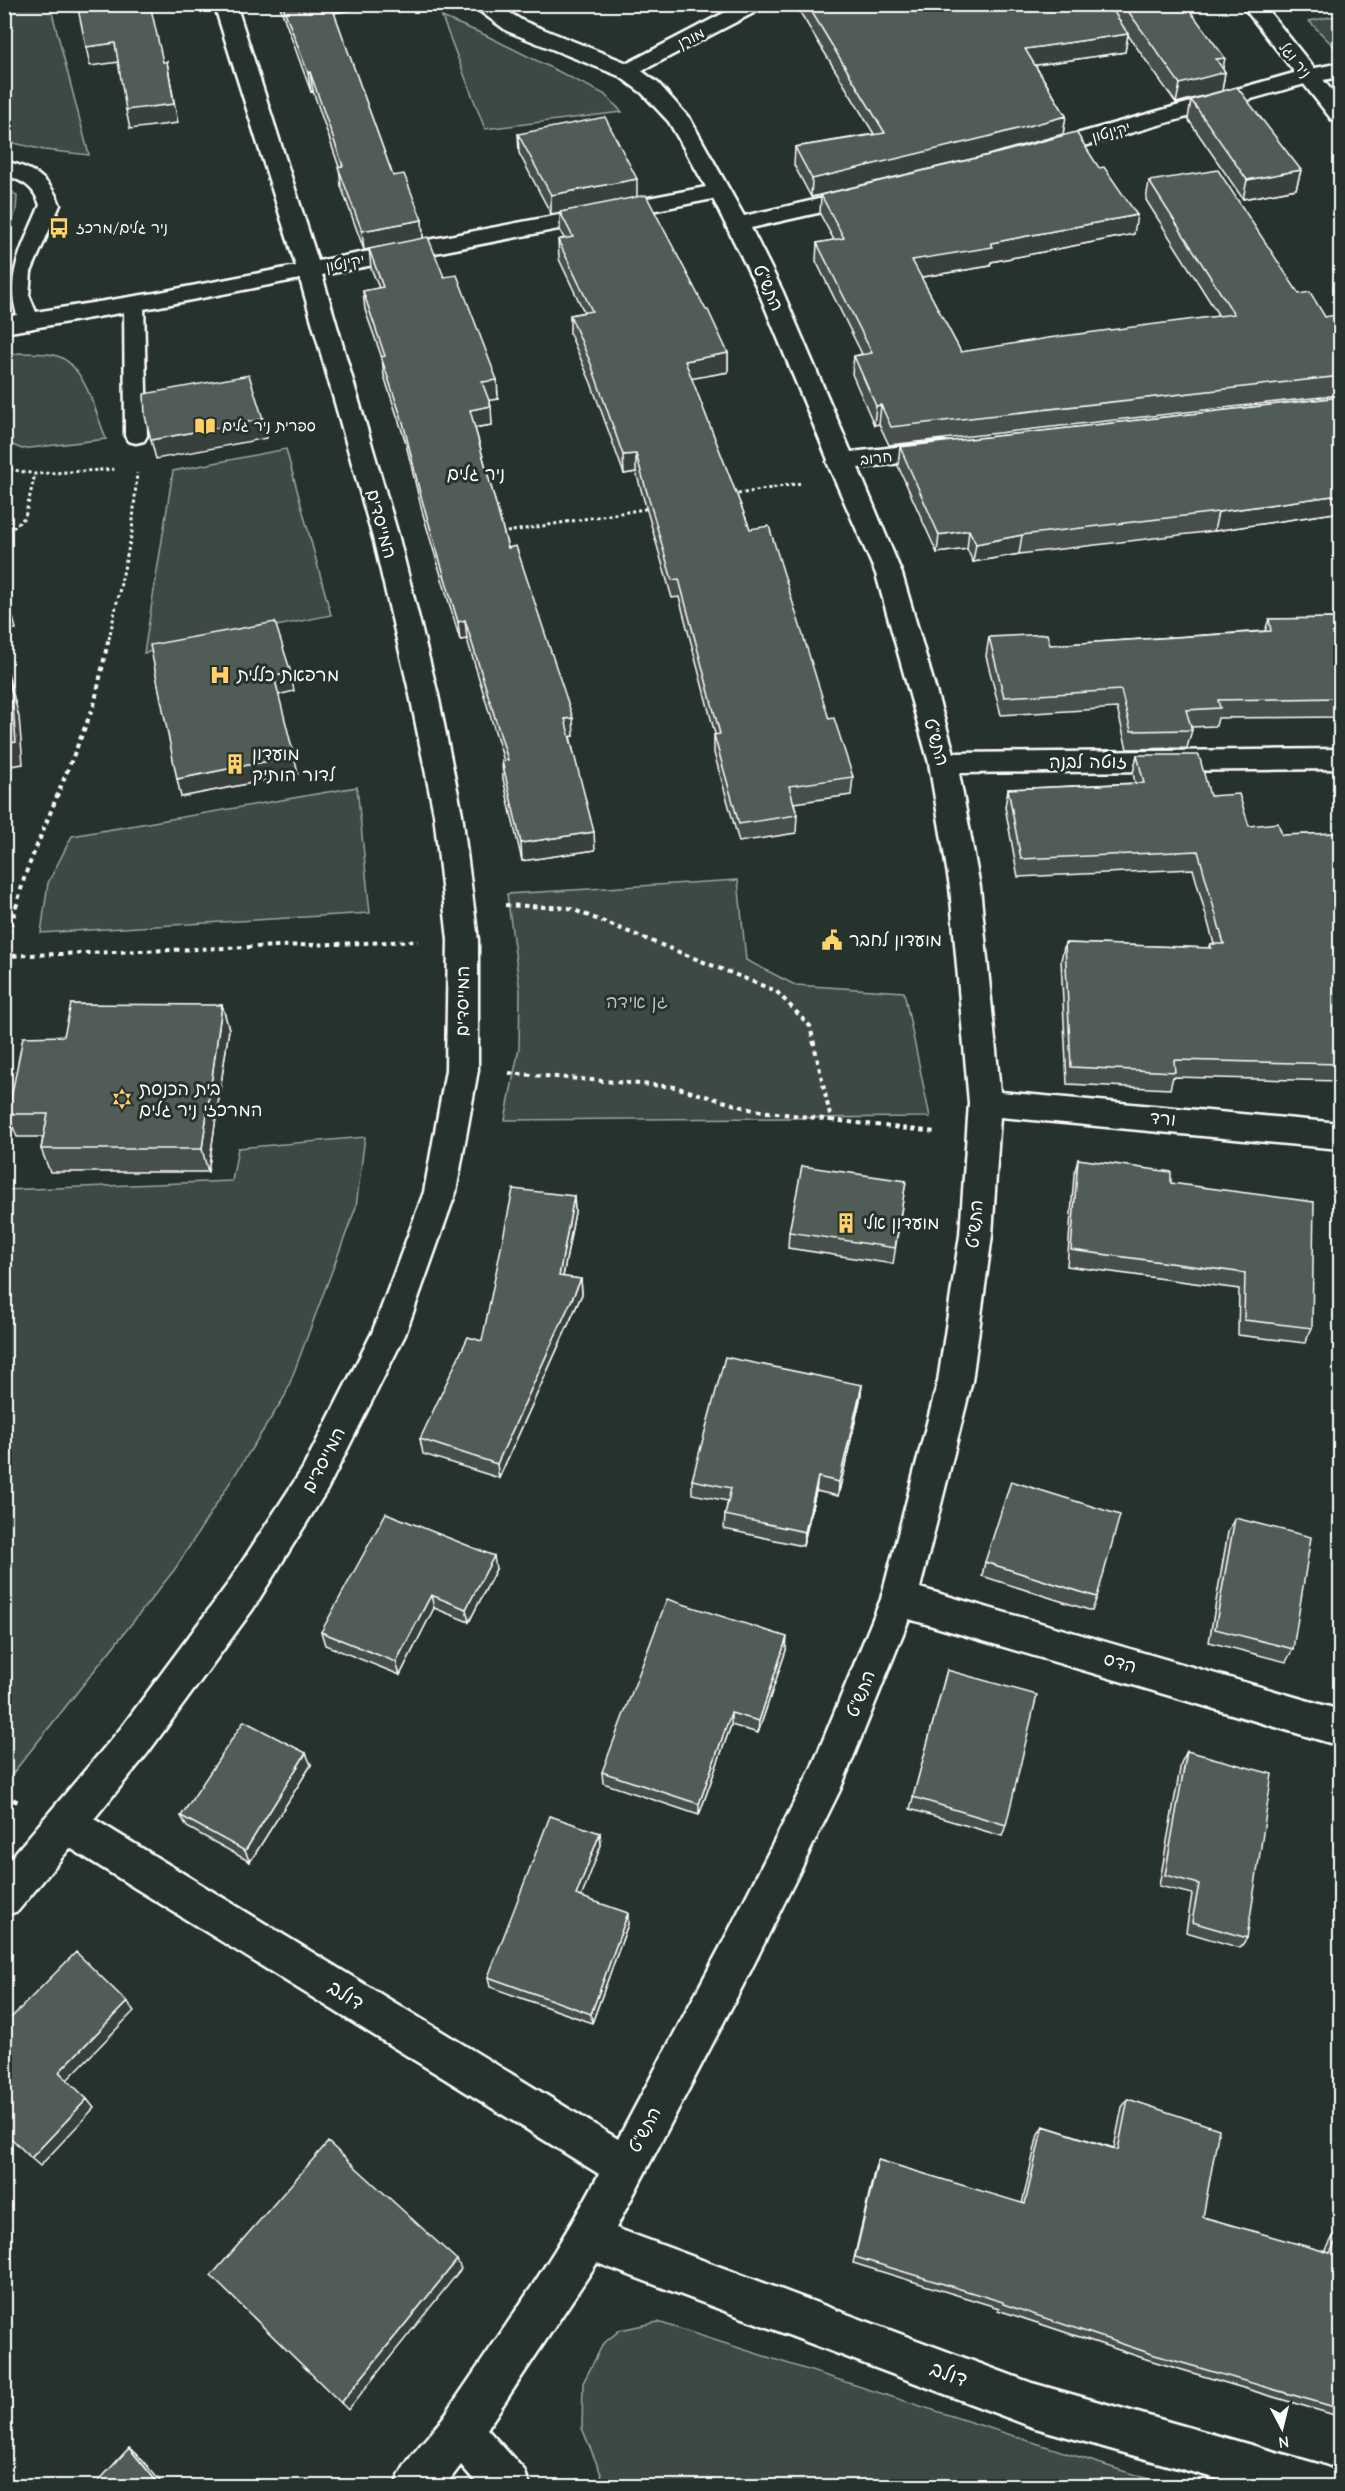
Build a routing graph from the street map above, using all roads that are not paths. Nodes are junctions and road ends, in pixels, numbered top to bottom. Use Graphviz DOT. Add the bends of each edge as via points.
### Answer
graph roads {
  1 [pos="225,4"];
  2 [pos="480,4"];
  3 [pos="756,4"];
  4 [pos="1251,4"];
  5 [pos="627,70"];
  6 [pos="1341,70"];
  7 [pos="1309,76"];
  8 [pos="1341,115"];
  9 [pos="1014,158"];
  10 [pos="4,167"];
  11 [pos="720,191"];
  12 [pos="884,191"];
  13 [pos="738,224"];
  14 [pos="309,270"];
  15 [pos="134,303"];
  16 [pos="29,322"];
  17 [pos="4,325"];
  18 [pos="136,436"];
  19 [pos="971,447"];
  20 [pos="843,469"];
  21 [pos="1341,759"];
  22 [pos="943,763"];
  23 [pos="984,1102"];
  24 [pos="1341,1136"];
  25 [pos="899,1599"];
  26 [pos="1341,1728"];
  27 [pos="65,1823"];
  28 [pos="4,1897"];
  29 [pos="626,2167"];
  30 [pos="588,2239"];
  31 [pos="460,2431"];
  32 [pos="417,2487"];
  33 [pos="508,2487"];
  34 [pos="1318,2487"];
  1 -- 14 [label="street, המייסדים"];
  2 -- 5 [label="street, התש\"ט" via="515,26"];
  3 -- 5 [label="lane, מורן"];
  4 -- 7 [label="street, ניר וגל"];
  5 -- 11 [label="street, התש\"ט" via="679,119"];
  6 -- 7 [label="street, יקינטון"];
  7 -- 8 [label="street, ניר וגל"];
  7 -- 9 [label="street, יקינטון"];
  10 -- 16 [label="lane" via="29,177 44,189 50,205 18,280 19,297"];
  11 -- 13 [label="street, התש\"ט"];
  11 -- 14 [label="street, יקינטון"];
  12 -- 13 [label="street"];
  13 -- 20 [label="street, התש\"ט" via="770,290"];
  14 -- 15 [label="street, יקינטון"];
  14 -- 27 [label="street, המייסדים" via="386,538 448,814 463,940 462,1070 440,1192 388,1335 315,1479 240,1597 134,1741"];
  15 -- 16 [label="street, יקינטון"];
  15 -- 18 [label="lane"];
  16 -- 17 [label="street, יקינטון"];
  19 -- 20 [label="street, חרוב"];
  20 -- 22 [label="street, התש\"ט" via="889,574"];
  21 -- 22 [label="street, זוטה לבנה"];
  22 -- 23 [label="street, התש\"ט" via="965,887"];
  23 -- 24 [label="street, ורד"];
  23 -- 25 [label="street, התש\"ט" via="976,1235 955,1381"];
  25 -- 26 [label="street, הדס"];
  25 -- 29 [label="street, התש\"ט" via="827,1777"];
  27 -- 28 [label="street, המייסדים"];
  27 -- 29 [label="street, דולב"];
  29 -- 30 [label="street, התש\"ט"];
  30 -- 31 [label="street, התש\"ט"];
  30 -- 34 [label="street, דולב" via="1032,2405"];
  31 -- 32 [label="street, התש\"ט"];
  31 -- 33 [label="street"];
}
